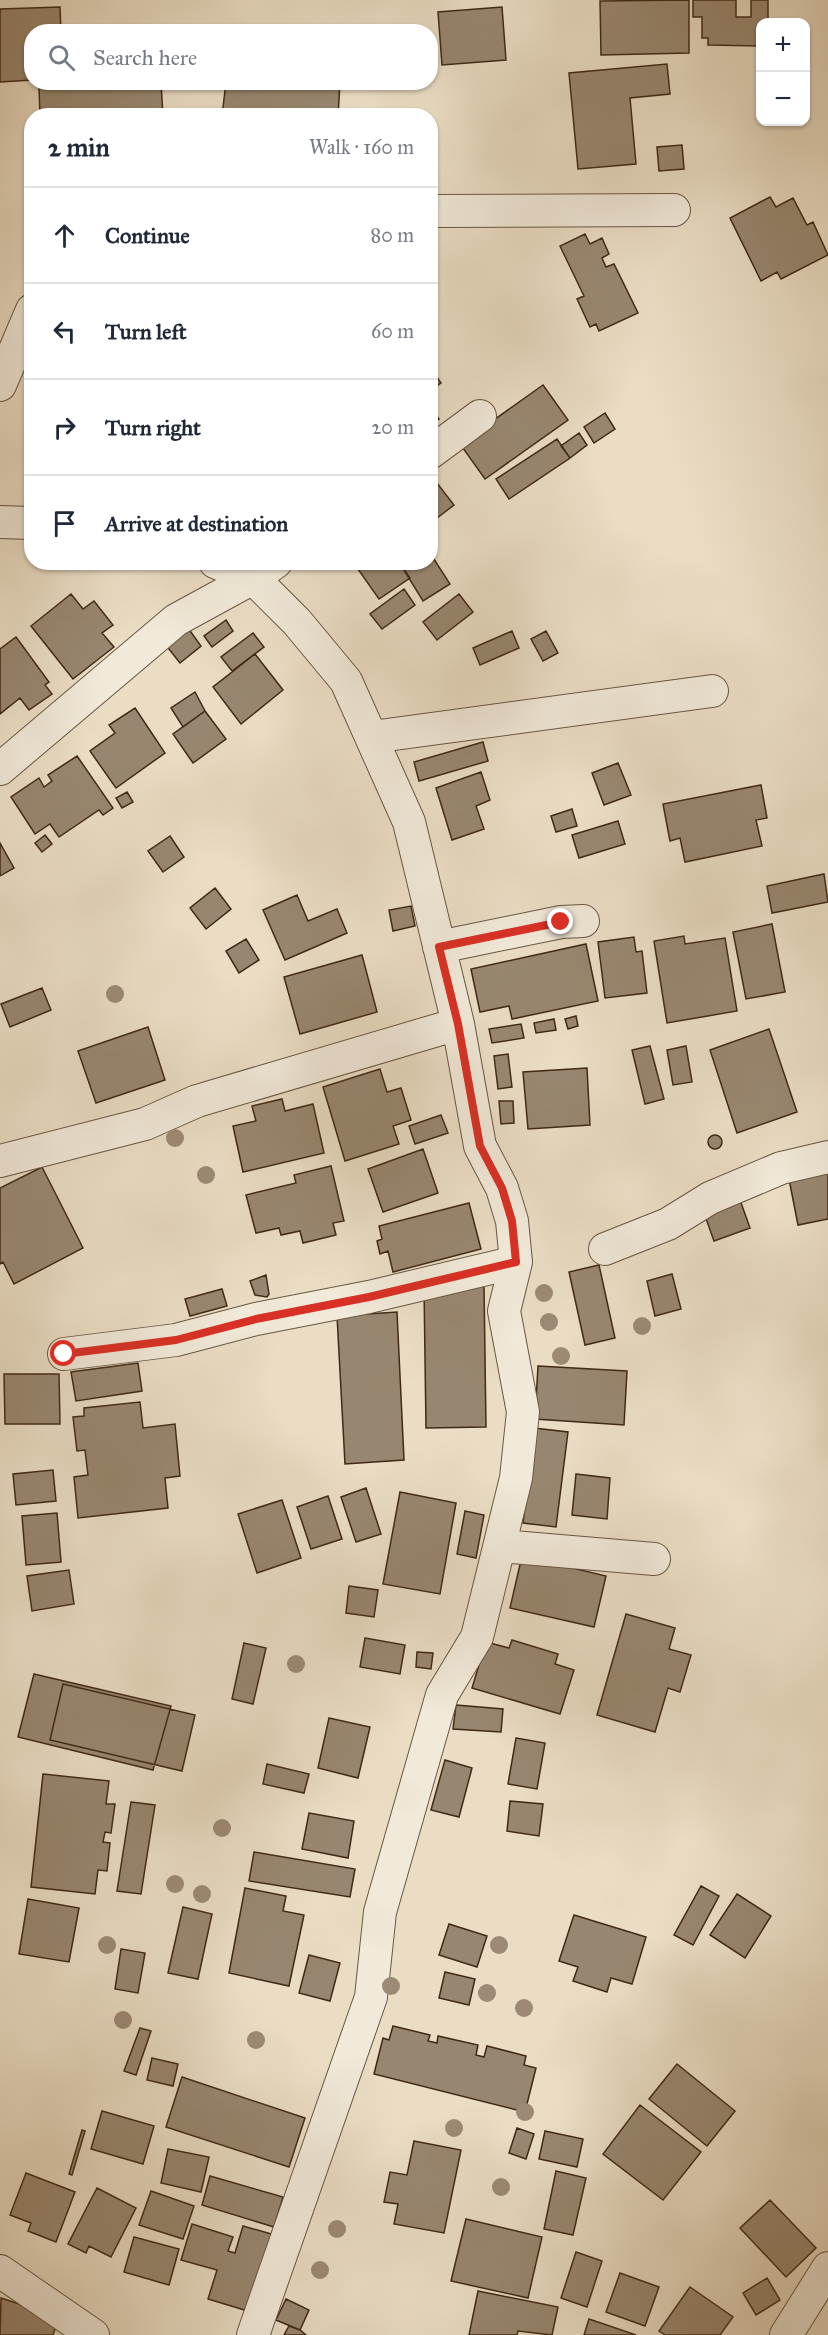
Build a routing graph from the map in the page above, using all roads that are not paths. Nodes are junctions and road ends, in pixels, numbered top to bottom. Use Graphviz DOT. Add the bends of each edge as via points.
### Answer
graph roads {
  1 [pos="674,210"];
  2 [pos="438,211"];
  3 [pos="24,329"];
  4 [pos="0,385"];
  5 [pos="480,416"];
  6 [pos="438,447"];
  7 [pos="0,522"];
  8 [pos="24,523"];
  9 [pos="265,570"];
  10 [pos="712,691"];
  11 [pos="372,738"];
  12 [pos="0,769"];
  13 [pos="583,921"];
  14 [pos="439,947"];
  15 [pos="458,1024"];
  16 [pos="828,1157"];
  17 [pos="0,1161"];
  18 [pos="605,1249"];
  19 [pos="516,1262"];
  20 [pos="64,1354"];
  21 [pos="500,1546"];
  22 [pos="654,1559"];
  23 [pos="828,2268"];
  24 [pos="0,2271"];
  25 [pos="93,2335"];
  26 [pos="253,2335"];
  27 [pos="786,2335"];
  1 -- 2 [label="street"];
  3 -- 4 [label="street"];
  5 -- 6 [label="street"];
  7 -- 8 [label="street"];
  9 -- 11 [label="street" via="297,622 346,681"];
  9 -- 12 [label="street" via="176,620"];
  10 -- 11 [label="street"];
  11 -- 14 [label="street" via="410,822"];
  13 -- 14 [label="street"];
  14 -- 15 [label="street"];
  15 -- 17 [label="street" via="197,1101 145,1124"];
  15 -- 19 [label="street" via="480,1146 502,1188 512,1221"];
  16 -- 18 [label="street" via="781,1168 710,1198 668,1224"];
  19 -- 20 [label="street" via="176,1340"];
  19 -- 21 [label="street" via="504,1311 524,1412 516,1478"];
  21 -- 22 [label="street"];
  21 -- 26 [label="street" via="477,1637 442,1695 388,1883 380,1912 371,1997"];
  23 -- 27 [label="street"];
  24 -- 25 [label="street"];
}
